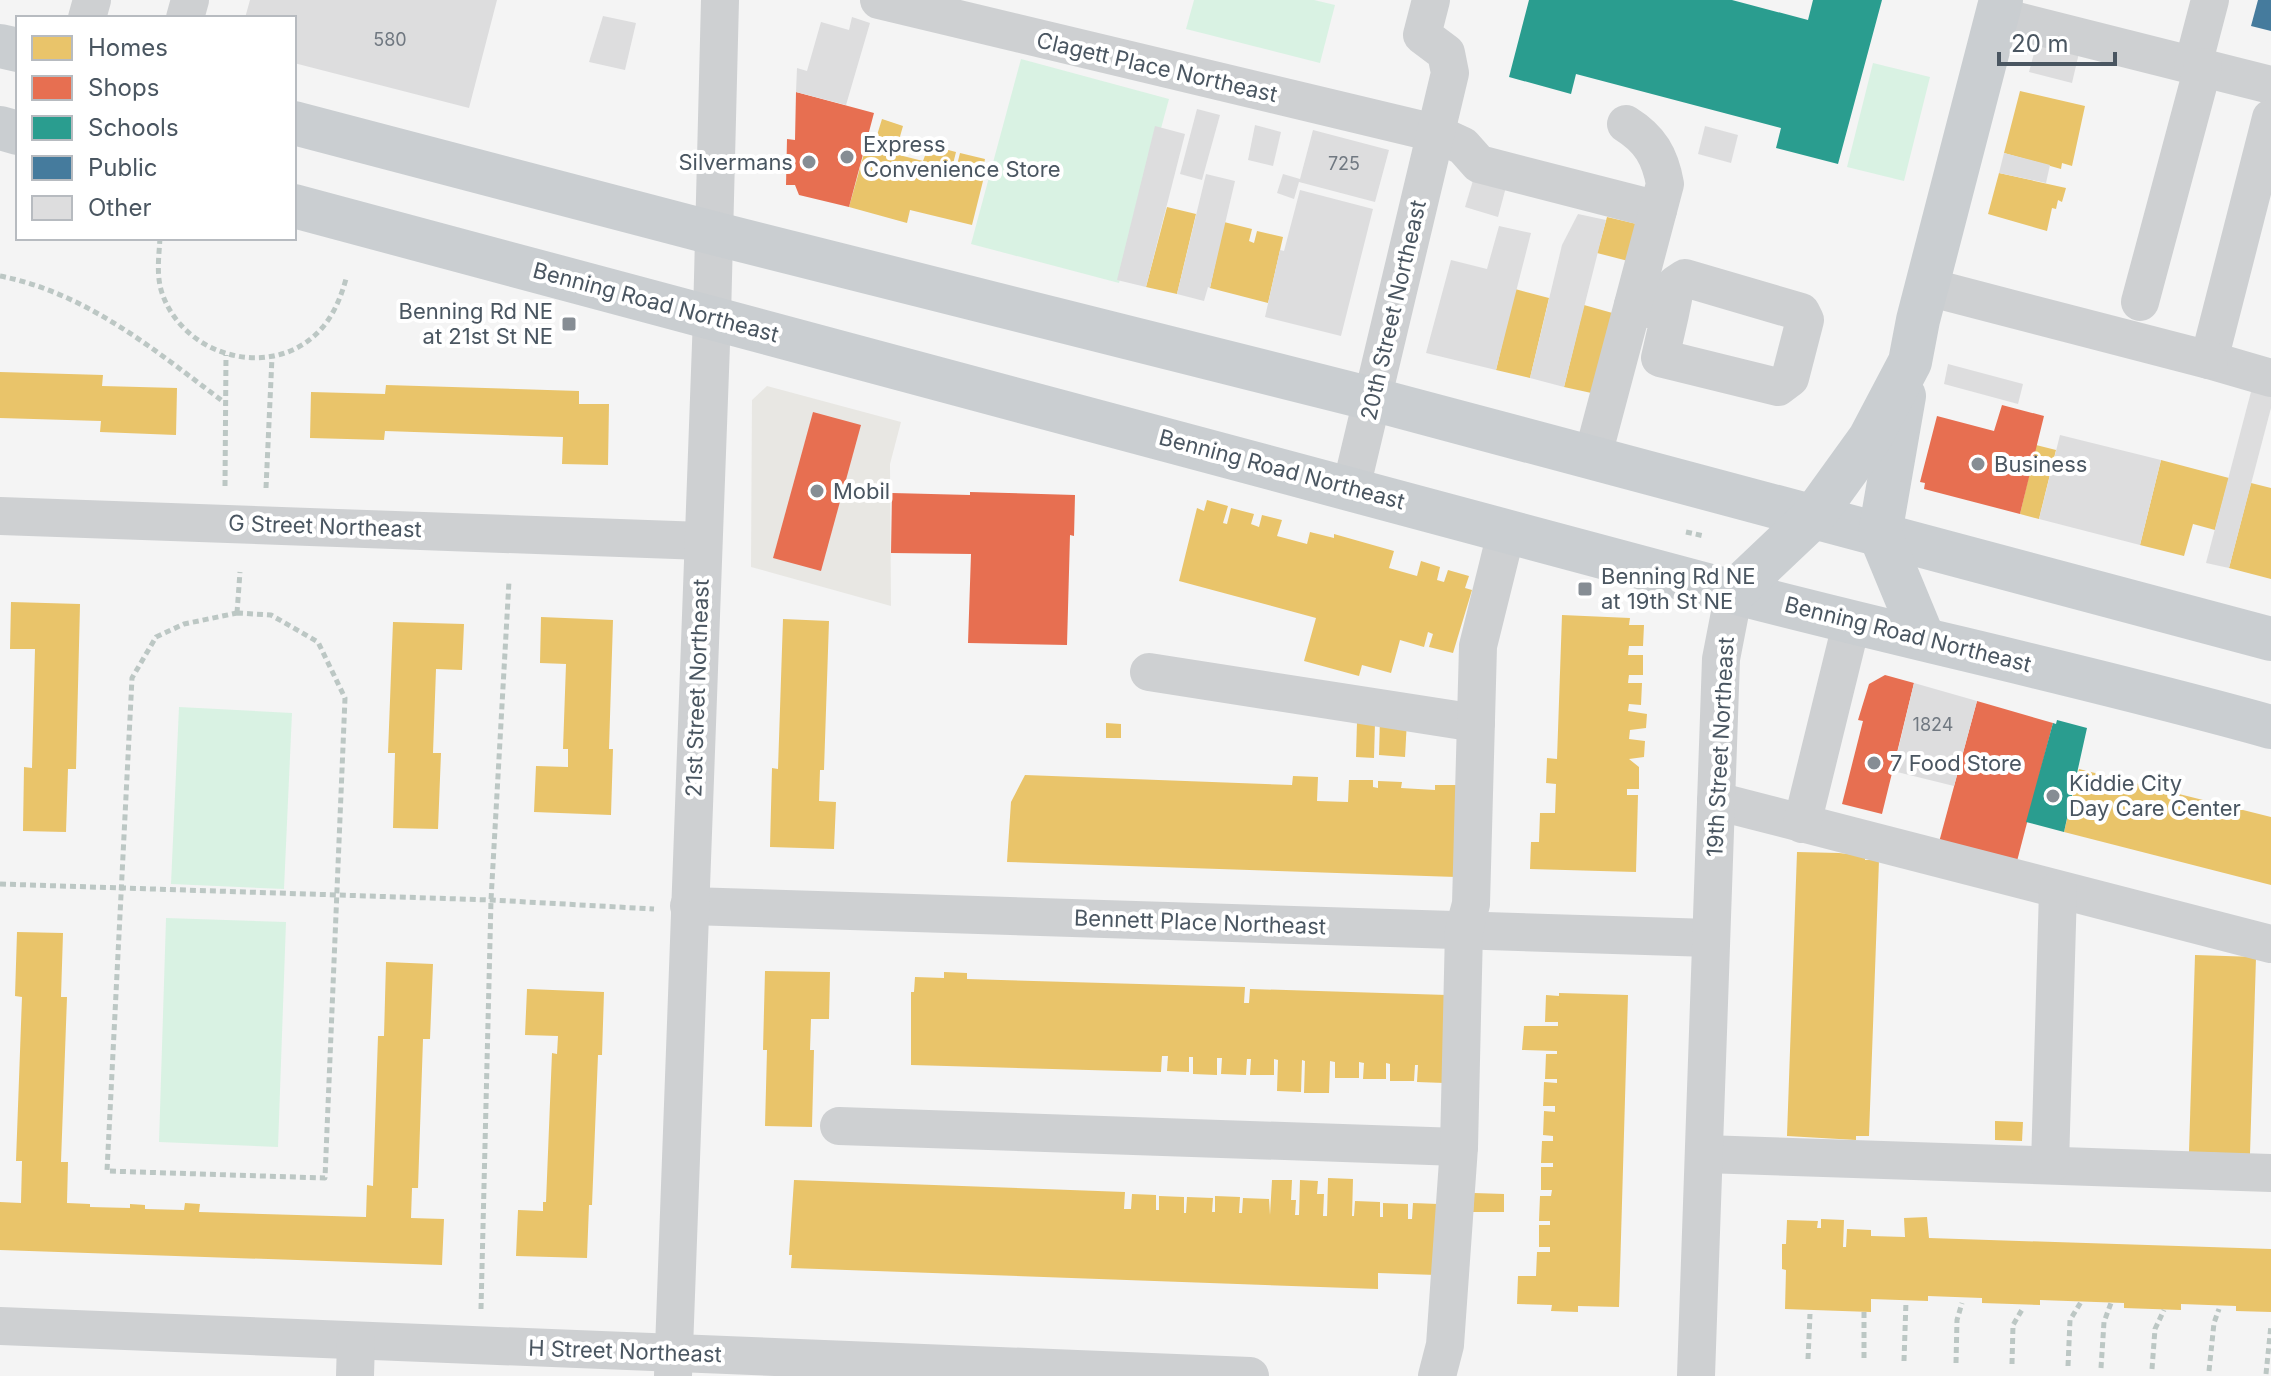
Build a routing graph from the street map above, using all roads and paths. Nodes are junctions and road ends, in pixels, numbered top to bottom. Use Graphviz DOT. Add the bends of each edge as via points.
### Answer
graph roads {
  1 [pos="720,0"];
  2 [pos="1431,0"];
  3 [pos="2210,0"];
  4 [pos="897,2"];
  5 [pos="1999,8"];
  6 [pos="2198,66"];
  7 [pos="2271,85"];
  8 [pos="2271,118"];
  9 [pos="296,124"];
  10 [pos="1626,124"];
  11 [pos="1435,133"];
  12 [pos="296,207"];
  13 [pos="1658,210"];
  14 [pos="713,233"];
  15 [pos="160,240"];
  16 [pos="0,276"];
  17 [pos="346,279"];
  18 [pos="1928,287"];
  19 [pos="2140,302"];
  20 [pos="1633,305"];
  21 [pos="1670,314"];
  22 [pos="712,317"];
  23 [pos="226,355"];
  24 [pos="272,357"];
  25 [pos="2209,360"];
  26 [pos="1910,362"];
  27 [pos="2271,378"];
  28 [pos="1372,399"];
  29 [pos="225,403"];
  30 [pos="1592,459"];
  31 [pos="1351,488"];
  32 [pos="0,516"];
  33 [pos="1813,517"];
  34 [pos="224,522"];
  35 [pos="265,524"];
  36 [pos="1507,529"];
  37 [pos="1708,529"];
  38 [pos="1686,532"];
  39 [pos="1880,534"];
  40 [pos="1704,536"];
  41 [pos="703,541"];
  42 [pos="1701,544"];
  43 [pos="240,572"];
  44 [pos="509,581"];
  45 [pos="1734,592"];
  46 [pos="237,613"];
  47 [pos="1852,621"];
  48 [pos="1923,638"];
  49 [pos="2271,639"];
  50 [pos="1149,672"];
  51 [pos="1476,723"];
  52 [pos="2271,727"];
  53 [pos="1716,801"];
  54 [pos="1802,824"];
  55 [pos="0,884"];
  56 [pos="121,888"];
  57 [pos="2058,890"];
  58 [pos="338,895"];
  59 [pos="491,900"];
  60 [pos="689,906"];
  61 [pos="1464,930"];
  62 [pos="1710,938"];
  63 [pos="2271,944"];
  64 [pos="839,1126"];
  65 [pos="1459,1147"];
  66 [pos="1704,1154"];
  67 [pos="2050,1165"];
  68 [pos="2271,1173"];
  69 [pos="1906,1301"];
  70 [pos="2081,1302"];
  71 [pos="1962,1303"];
  72 [pos="2111,1303"];
  73 [pos="2023,1308"];
  74 [pos="2219,1309"];
  75 [pos="2164,1310"];
  76 [pos="1864,1312"];
  77 [pos="1810,1314"];
  78 [pos="2271,1325"];
  79 [pos="0,1326"];
  80 [pos="476,1345"];
  81 [pos="356,1358"];
  82 [pos="1808,1359"];
  83 [pos="1864,1360"];
  84 [pos="1904,1361"];
  85 [pos="1956,1363"];
  86 [pos="2012,1364"];
  87 [pos="673,1365"];
  88 [pos="2068,1366"];
  89 [pos="2101,1368"];
  90 [pos="2152,1369"];
  91 [pos="928,1370"];
  92 [pos="2209,1371"];
  93 [pos="2266,1374"];
  94 [pos="1180,1375"];
  95 [pos="1250,1376"];
  96 [pos="1437,1376"];
  97 [pos="1696,1376"];
  1 -- 14 [label="street, 21st Street Northeast"];
  2 -- 11 [label="street, 20th Street Northeast" via="1422,35 1446,53 1450,73"];
  3 -- 6 [label="street"];
  4 -- 11 [label="street, Clagett Place Northeast"];
  5 -- 6 [label="street"];
  5 -- 18 [label="main road"];
  6 -- 7 [label="street"];
  6 -- 19 [label="street"];
  8 -- 25 [label="street"];
  9 -- 14 [label="main road"];
  10 -- 13 [label="street" via="1641,134 1661,163 1665,184"];
  11 -- 13 [label="street, Clagett Place Northeast" via="1463,146 1479,164"];
  11 -- 28 [label="street, 20th Street Northeast"];
  12 -- 22 [label="main road, Benning Road Northeast"];
  13 -- 20 [label="street"];
  14 -- 22 [label="street, 21st Street Northeast"];
  14 -- 28 [label="main road"];
  15 -- 23 [label="path" via="158,270 169,310 193,338"];
  16 -- 29 [label="path" via="67,298 109,319"];
  17 -- 24 [label="path" via="321,330"];
  18 -- 25 [label="street"];
  18 -- 26 [label="main road"];
  20 -- 21 [label="street"];
  20 -- 30 [label="street"];
  22 -- 31 [label="main road, Benning Road Northeast"];
  22 -- 41 [label="street, 21st Street Northeast"];
  23 -- 24 [label="path"];
  23 -- 29 [label="path"];
  24 -- 35 [label="path"];
  25 -- 27 [label="street"];
  26 -- 33 [label="main road" via="1870,438"];
  26 -- 39 [label="main road"];
  28 -- 30 [label="main road"];
  28 -- 31 [label="street, 20th Street Northeast"];
  29 -- 34 [label="path"];
  30 -- 33 [label="main road"];
  31 -- 36 [label="main road, Benning Road Northeast"];
  32 -- 34 [label="street, G Street Northeast"];
  33 -- 39 [label="main road"];
  33 -- 45 [label="main road"];
  34 -- 35 [label="street, G Street Northeast"];
  35 -- 41 [label="street, G Street Northeast"];
  36 -- 45 [label="main road, Benning Road Northeast"];
  36 -- 51 [label="street" via="1478,646"];
  37 -- 40 [label="path"];
  38 -- 40 [label="path"];
  39 -- 48 [label="main road"];
  39 -- 49 [label="main road"];
  40 -- 42 [label="path"];
  41 -- 60 [label="street, 21st Street Northeast"];
  43 -- 46 [label="path"];
  44 -- 59 [label="path"];
  45 -- 47 [label="main road, Benning Road Northeast"];
  45 -- 53 [label="street, 19th Street Northeast" via="1721,659"];
  46 -- 56 [label="path" via="184,624 156,637 132,678"];
  46 -- 58 [label="path" via="271,615 318,642 345,698"];
  47 -- 48 [label="main road, Benning Road Northeast"];
  47 -- 54 [label="street"];
  48 -- 52 [label="main road, Benning Road Northeast"];
  50 -- 51 [label="street"];
  51 -- 61 [label="street" via="1471,904"];
  53 -- 54 [label="street"];
  53 -- 62 [label="street, 19th Street Northeast"];
  54 -- 57 [label="street"];
  55 -- 56 [label="path"];
  56 -- 58 [label="path"];
  56 -- 58 [label="path" via="107,1171 325,1178"];
  57 -- 63 [label="street"];
  57 -- 67 [label="street"];
  58 -- 59 [label="path"];
  59 -- 60 [label="path" via="648,909"];
  59 -- 80 [label="path"];
  60 -- 61 [label="street, Bennett Place Northeast"];
  60 -- 87 [label="street, 21st Street Northeast"];
  61 -- 62 [label="street, Bennett Place Northeast"];
  61 -- 65 [label="street"];
  62 -- 66 [label="street, 19th Street Northeast"];
  64 -- 65 [label="street"];
  65 -- 96 [label="street" via="1445,1345"];
  66 -- 67 [label="street"];
  66 -- 97 [label="street, 19th Street Northeast"];
  67 -- 68 [label="street"];
  69 -- 84 [label="path"];
  70 -- 88 [label="path" via="2070,1320"];
  71 -- 85 [label="path"];
  72 -- 89 [label="path" via="2104,1322"];
  73 -- 86 [label="path" via="2013,1325"];
  74 -- 92 [label="path"];
  75 -- 90 [label="path" via="2155,1329"];
  76 -- 83 [label="path"];
  77 -- 82 [label="path"];
  78 -- 93 [label="path"];
  79 -- 81 [label="street, H Street Northeast"];
  80 -- 81 [label="street, H Street Northeast"];
  80 -- 87 [label="street, H Street Northeast"];
  87 -- 91 [label="street, H Street Northeast"];
  91 -- 94 [label="street, H Street Northeast"];
  94 -- 95 [label="street, H Street Northeast"];
}
